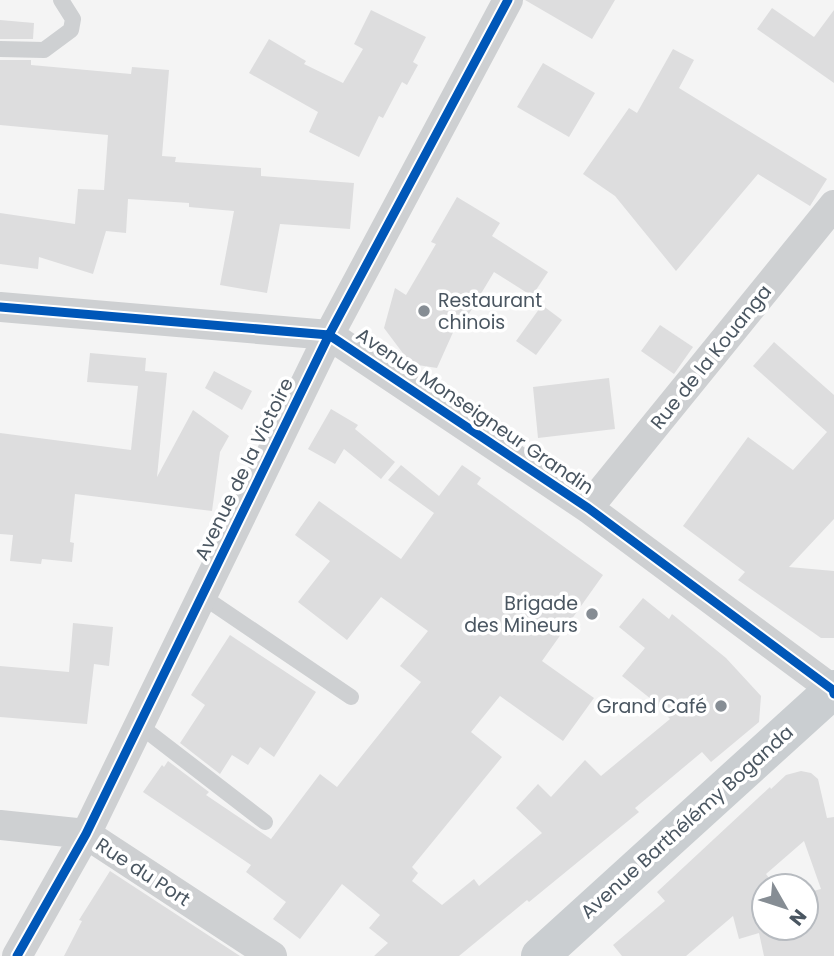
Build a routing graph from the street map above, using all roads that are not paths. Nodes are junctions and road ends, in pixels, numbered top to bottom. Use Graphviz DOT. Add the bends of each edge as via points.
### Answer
graph roads {
  1 [pos="61,0"];
  2 [pos="508,0"];
  3 [pos="0,49"];
  4 [pos="834,205"];
  5 [pos="0,307"];
  6 [pos="330,335"];
  7 [pos="588,508"];
  8 [pos="202,596"];
  9 [pos="834,691"];
  10 [pos="351,697"];
  11 [pos="139,725"];
  12 [pos="265,822"];
  13 [pos="0,825"];
  14 [pos="86,834"];
  15 [pos="17,956"];
  16 [pos="272,956"];
  17 [pos="540,956"];
  1 -- 3 [label="lane" via="73,19 71,30 44,50"];
  2 -- 6 [label="street, Avenue de la Victoire"];
  4 -- 7 [label="street, Rue de la Kouanga"];
  5 -- 6 [label="street, Avenue Monseigneur Grandin"];
  6 -- 7 [label="street, Avenue Monseigneur Grandin"];
  6 -- 8 [label="street, Avenue de la Victoire"];
  7 -- 9 [label="street, Avenue Monseigneur Grandin"];
  8 -- 10 [label="lane"];
  8 -- 11 [label="street, Avenue de la Victoire"];
  9 -- 17 [label="main road, Avenue Barthélémy Boganda"];
  11 -- 12 [label="lane"];
  11 -- 14 [label="street, Avenue de la Victoire"];
  13 -- 14 [label="street, Rue du Port"];
  14 -- 15 [label="street, Avenue de la Victoire"];
  14 -- 16 [label="street, Rue du Port"];
}
